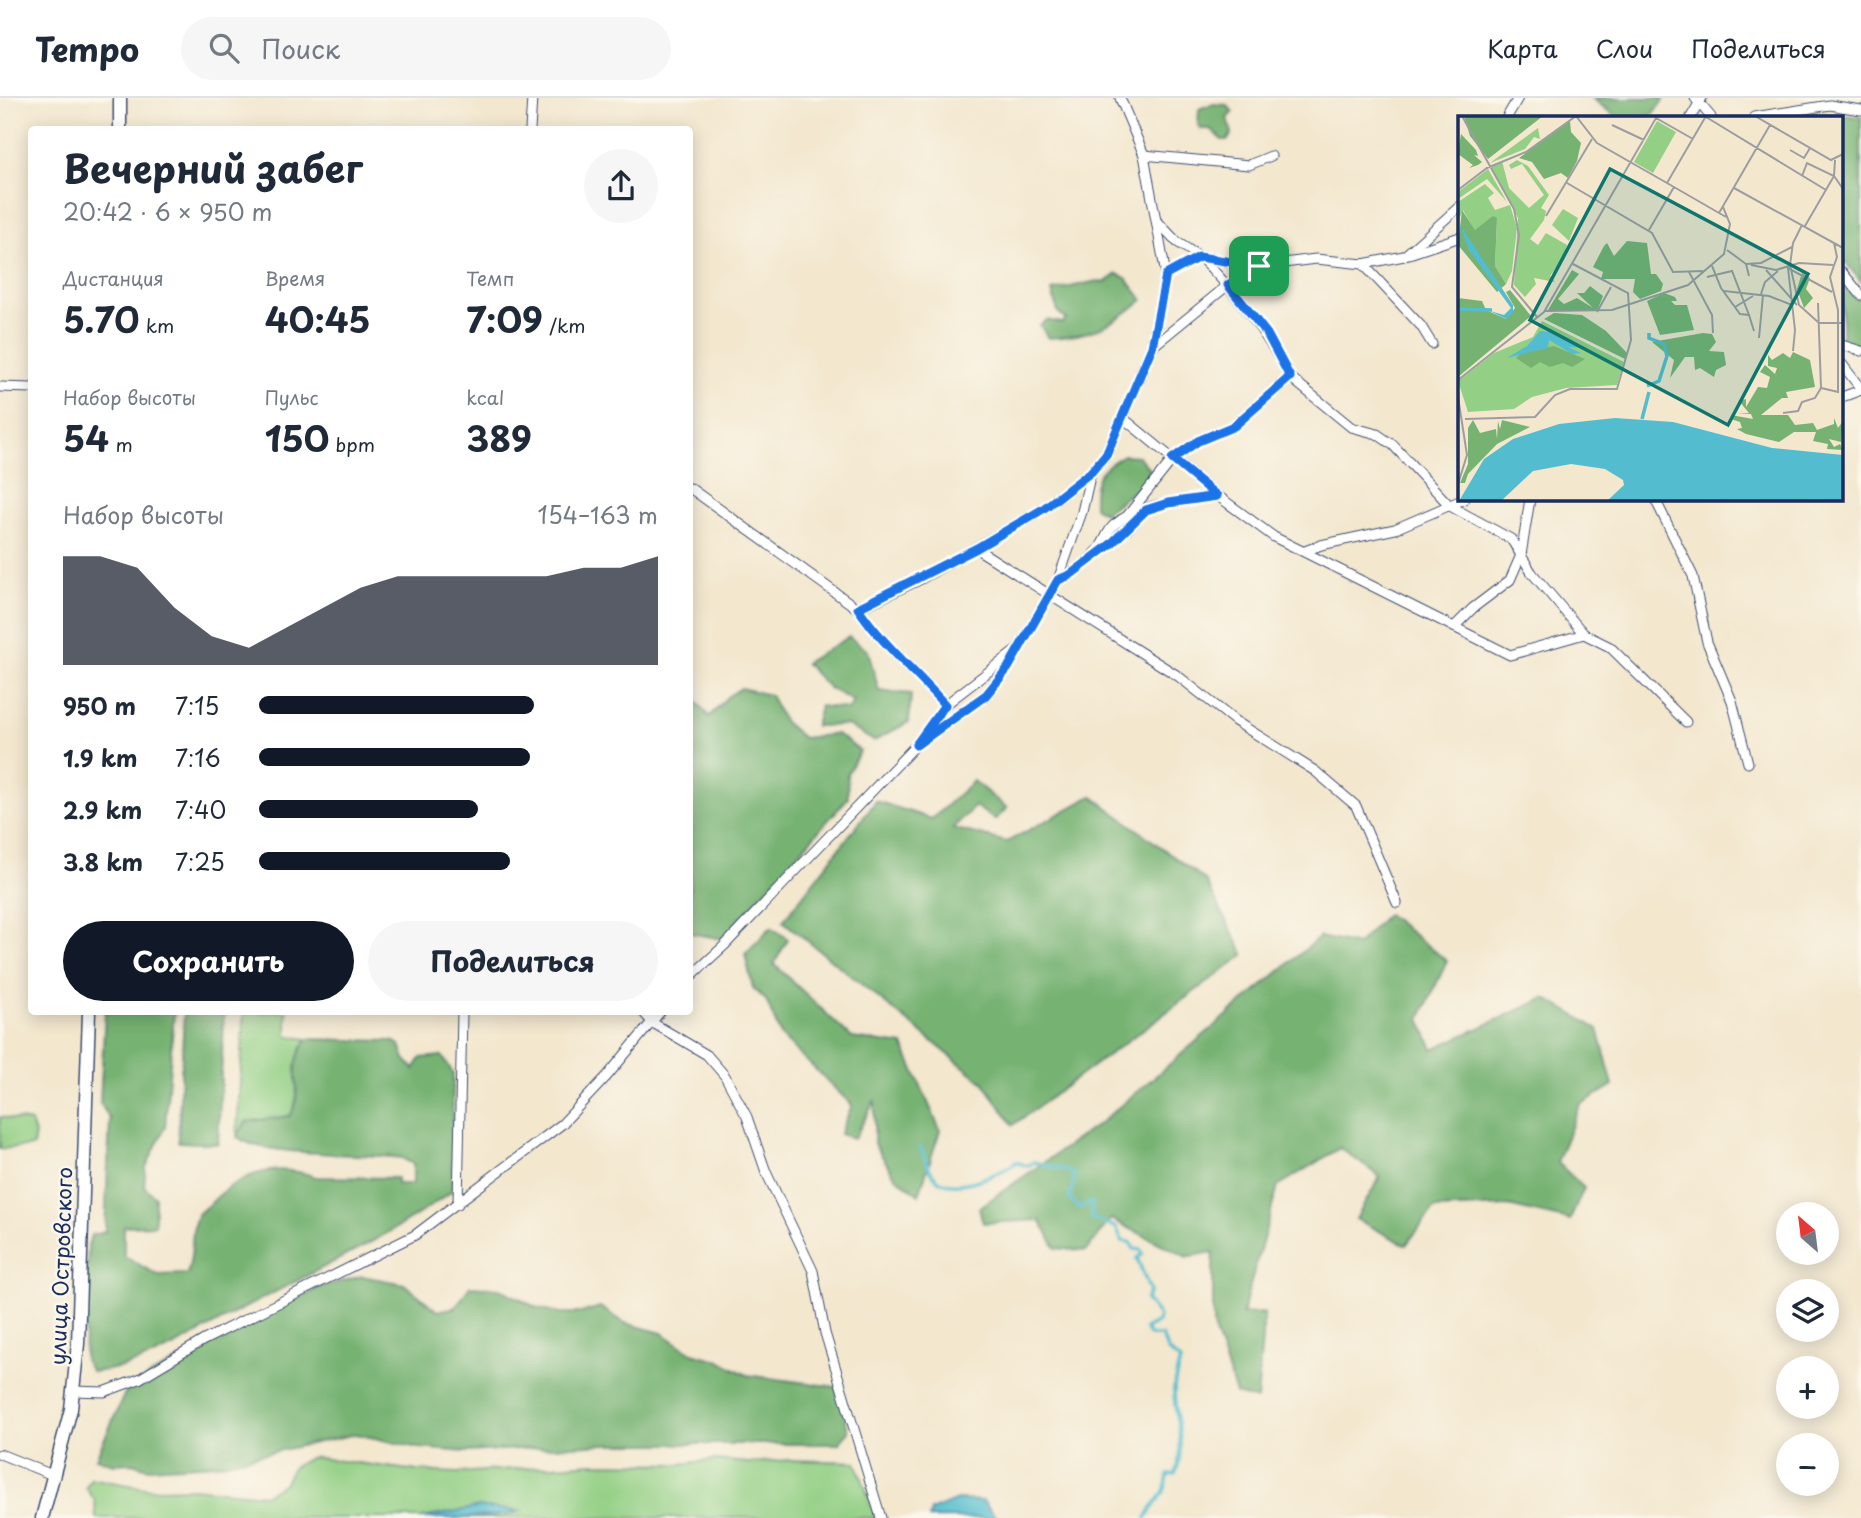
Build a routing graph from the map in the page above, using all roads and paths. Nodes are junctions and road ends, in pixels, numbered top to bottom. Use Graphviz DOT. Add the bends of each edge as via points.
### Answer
graph roads {
  1 [pos="120,98"];
  2 [pos="532,98"];
  3 [pos="1120,98"];
  4 [pos="1518,98"];
  5 [pos="1698,100"];
  6 [pos="1861,110"];
  7 [pos="1508,116"];
  8 [pos="1710,116"];
  9 [pos="1761,116"];
  10 [pos="120,126"];
  11 [pos="530,126"];
  12 [pos="1144,155"];
  13 [pos="1271,156"];
  14 [pos="1458,208"];
  15 [pos="1158,221"];
  16 [pos="1458,238"];
  17 [pos="1404,256"];
  18 [pos="1199,257"];
  19 [pos="1363,264"];
  20 [pos="1259,266"];
  21 [pos="1843,273"];
  22 [pos="1166,275"];
  23 [pos="1228,285"];
  24 [pos="1861,295"];
  25 [pos="1432,344"];
  26 [pos="1843,345"];
  27 [pos="1152,347"];
  28 [pos="1861,351"];
  29 [pos="1843,365"];
  30 [pos="1290,377"];
  31 [pos="0,387"];
  32 [pos="28,388"];
  33 [pos="1861,389"];
  34 [pos="1843,397"];
  35 [pos="1123,418"];
  36 [pos="1172,459"];
  37 [pos="1091,472"];
  38 [pos="693,490"];
  39 [pos="1217,496"];
  40 [pos="1462,500"];
  41 [pos="1530,500"];
  42 [pos="1655,500"];
  43 [pos="1450,506"];
  44 [pos="1146,510"];
  45 [pos="1128,516"];
  46 [pos="977,548"];
  47 [pos="1098,551"];
  48 [pos="1305,551"];
  49 [pos="1521,555"];
  50 [pos="1058,580"];
  51 [pos="1050,597"];
  52 [pos="858,608"];
  53 [pos="1454,627"];
  54 [pos="1584,634"];
  55 [pos="1018,649"];
  56 [pos="945,705"];
  57 [pos="1686,722"];
  58 [pos="916,745"];
  59 [pos="1748,763"];
  60 [pos="1396,903"];
  61 [pos="693,973"];
  62 [pos="89,1015"];
  63 [pos="462,1015"];
  64 [pos="646,1015"];
  65 [pos="658,1015"];
  66 [pos="653,1023"];
  67 [pos="458,1204"];
  68 [pos="73,1391"];
  69 [pos="0,1454"];
  70 [pos="55,1476"];
  71 [pos="42,1518"];
  72 [pos="881,1518"];
  1 -- 10 [label="main road"];
  2 -- 11 [label="street"];
  3 -- 12 [label="street"];
  4 -- 7 [label="street"];
  5 -- 8 [label="street"];
  6 -- 9 [label="street" via="1830,106"];
  12 -- 13 [label="street" via="1249,165"];
  12 -- 15 [label="street"];
  14 -- 17 [label="street"];
  15 -- 18 [label="street"];
  15 -- 22 [label="street"];
  16 -- 17 [label="street"];
  17 -- 19 [label="street"];
  18 -- 20 [label="street"];
  18 -- 22 [label="street"];
  18 -- 23 [label="street"];
  19 -- 20 [label="street" via="1316,259"];
  19 -- 25 [label="street"];
  20 -- 23 [label="street"];
  21 -- 24 [label="street"];
  22 -- 27 [label="street"];
  23 -- 27 [label="street"];
  23 -- 30 [label="street" via="1267,334"];
  26 -- 28 [label="street"];
  27 -- 35 [label="street"];
  29 -- 33 [label="street"];
  30 -- 36 [label="street" via="1234,426 1198,441"];
  30 -- 43 [label="street" via="1351,427 1393,445"];
  31 -- 32 [label="street"];
  33 -- 34 [label="street"];
  35 -- 36 [label="street"];
  35 -- 37 [label="street" via="1107,453"];
  36 -- 39 [label="street"];
  36 -- 45 [label="street"];
  37 -- 46 [label="street" via="1043,509"];
  37 -- 50 [label="street"];
  38 -- 52 [label="street"];
  39 -- 44 [label="street"];
  39 -- 48 [label="street" via="1274,537"];
  40 -- 43 [label="street"];
  41 -- 49 [label="street"];
  42 -- 59 [label="street" via="1693,576 1707,642 1732,701"];
  43 -- 48 [label="street" via="1395,529"];
  43 -- 49 [label="street" via="1511,539"];
  44 -- 45 [label="street"];
  44 -- 47 [label="street"];
  45 -- 47 [label="street" via="1112,526"];
  46 -- 51 [label="street"];
  46 -- 52 [label="street"];
  47 -- 50 [label="street"];
  48 -- 53 [label="street"];
  49 -- 53 [label="street" via="1510,580"];
  49 -- 54 [label="street"];
  50 -- 51 [label="street"];
  51 -- 55 [label="street"];
  51 -- 60 [label="street" via="1178,676 1235,721 1315,771 1356,806"];
  52 -- 56 [label="street" via="876,635"];
  53 -- 54 [label="street" via="1510,655"];
  54 -- 57 [label="street" via="1609,647"];
  55 -- 56 [label="street"];
  55 -- 58 [label="street" via="986,695"];
  56 -- 58 [label="street"];
  58 -- 61 [label="street"];
  62 -- 68 [label="main road, улица Островского"];
  63 -- 67 [label="street"];
  64 -- 66 [label="street"];
  65 -- 66 [label="street"];
  66 -- 67 [label="street" via="562,1124"];
  66 -- 72 [label="street" via="707,1055 725,1076 747,1117 766,1172 813,1271 825,1333"];
  67 -- 68 [label="street" via="415,1235 204,1339 139,1379 104,1392"];
  68 -- 70 [label="main road, улица Островского"];
  69 -- 70 [label="street"];
  70 -- 71 [label="main road, улица Островского"];
}
